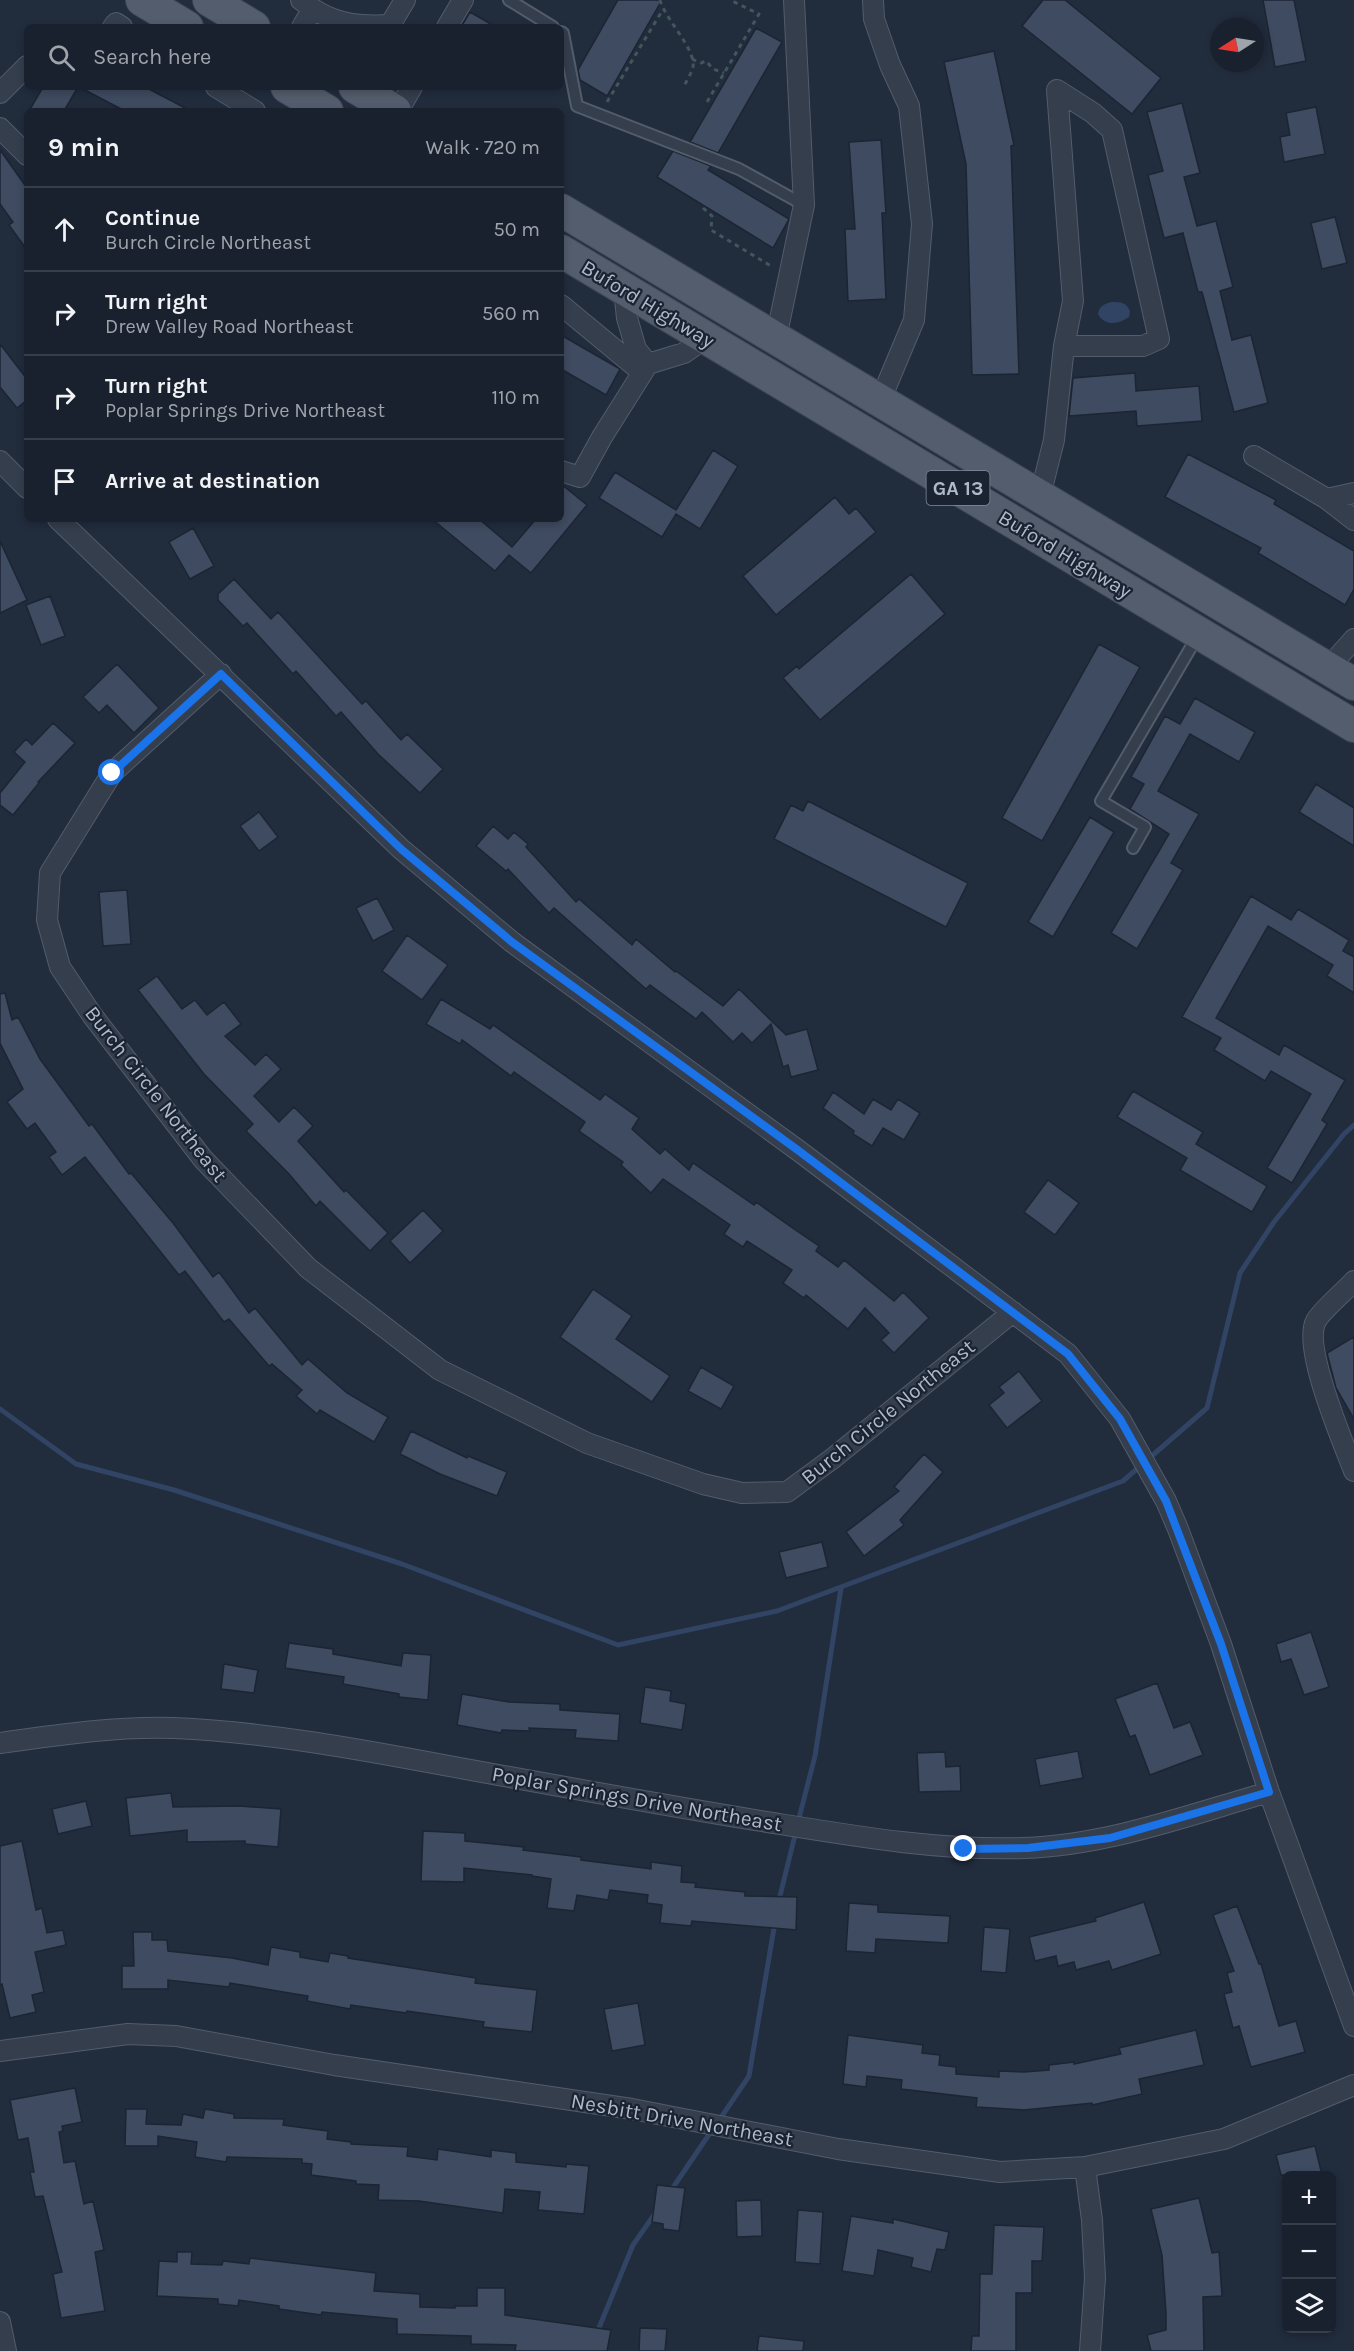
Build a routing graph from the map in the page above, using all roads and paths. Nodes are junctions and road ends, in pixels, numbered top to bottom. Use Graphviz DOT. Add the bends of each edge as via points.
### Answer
graph roads {
  1 [pos="141,0"];
  2 [pos="209,0"];
  3 [pos="405,0"];
  4 [pos="463,0"];
  5 [pos="509,0"];
  6 [pos="660,0"];
  7 [pos="729,0"];
  8 [pos="794,0"];
  9 [pos="873,0"];
  10 [pos="662,11"];
  11 [pos="305,12"];
  12 [pos="182,24"];
  13 [pos="249,24"];
  14 [pos="345,24"];
  15 [pos="391,24"];
  16 [pos="449,24"];
  17 [pos="548,24"];
  18 [pos="564,38"];
  19 [pos="692,59"];
  20 [pos="24,69"];
  21 [pos="724,73"];
  22 [pos="683,88"];
  23 [pos="221,90"];
  24 [pos="292,90"];
  25 [pos="360,90"];
  26 [pos="410,90"];
  27 [pos="0,93"];
  28 [pos="707,102"];
  29 [pos="250,108"];
  30 [pos="322,108"];
  31 [pos="391,108"];
  32 [pos="398,108"];
  33 [pos="602,110"];
  34 [pos="0,128"];
  35 [pos="24,152"];
  36 [pos="804,205"];
  37 [pos="703,208"];
  38 [pos="564,212"];
  39 [pos="564,253"];
  40 [pos="776,269"];
  41 [pos="624,289"];
  42 [pos="564,307"];
  43 [pos="776,338"];
  44 [pos="704,339"];
  45 [pos="1064,346"];
  46 [pos="645,368"];
  47 [pos="880,401"];
  48 [pos="1254,456"];
  49 [pos="0,461"];
  50 [pos="564,472"];
  51 [pos="24,485"];
  52 [pos="1354,493"];
  53 [pos="1040,496"];
  54 [pos="1327,499"];
  55 [pos="1354,520"];
  56 [pos="61,522"];
  57 [pos="1198,634"];
  58 [pos="1354,639"];
  59 [pos="221,674"];
  60 [pos="1341,676"];
  61 [pos="1354,726"];
  62 [pos="1132,848"];
  63 [pos="1354,1281"];
  64 [pos="1013,1312"];
  65 [pos="1354,1471"];
  66 [pos="0,1743"];
  67 [pos="1269,1792"];
  68 [pos="1354,2026"];
  69 [pos="0,2051"];
  70 [pos="1354,2085"];
  71 [pos="1085,2167"];
  72 [pos="0,2322"];
  73 [pos="6,2351"];
  74 [pos="1090,2351"];
  1 -- 12 [label="main road"];
  2 -- 13 [label="main road"];
  3 -- 15 [label="street"];
  4 -- 16 [label="street"];
  5 -- 17 [label="lane"];
  6 -- 10 [label="path"];
  7 -- 21 [label="path" via="759,14"];
  8 -- 36 [label="street"];
  9 -- 47 [label="street" via="874,19 909,106 922,224 914,320"];
  10 -- 19 [label="path"];
  10 -- 33 [label="path"];
  11 -- 14 [label="street"];
  18 -- 36 [label="lane" via="577,106 739,169"];
  19 -- 21 [label="path" via="706,61"];
  19 -- 22 [label="path" via="693,66"];
  20 -- 27 [label="street"];
  21 -- 28 [label="path"];
  23 -- 29 [label="street"];
  24 -- 30 [label="main road"];
  25 -- 31 [label="main road"];
  26 -- 32 [label="street"];
  34 -- 35 [label="street"];
  36 -- 43 [label="street"];
  37 -- 40 [label="path" via="712,216 711,230"];
  38 -- 43 [label="main road, Buford Highway / GA 13"];
  39 -- 41 [label="main road, Buford Highway / GA 13"];
  41 -- 44 [label="main road, Buford Highway / GA 13"];
  41 -- 46 [label="street" via="627,318"];
  42 -- 46 [label="street"];
  43 -- 47 [label="main road, Buford Highway / GA 13"];
  44 -- 46 [label="street" via="684,353"];
  44 -- 57 [label="main road, Buford Highway / GA 13"];
  45 -- 45 [label="street" via="1073,301 1057,90 1094,113 1112,130 1159,339 1143,346"];
  45 -- 53 [label="street" via="1054,440"];
  46 -- 50 [label="street" via="580,477"];
  47 -- 53 [label="main road, Buford Highway / GA 13"];
  48 -- 54 [label="street"];
  49 -- 51 [label="street"];
  52 -- 54 [label="street"];
  53 -- 60 [label="main road, Buford Highway / GA 13"];
  54 -- 55 [label="street"];
  56 -- 59 [label="street"];
  57 -- 61 [label="main road, Buford Highway / GA 13"];
  57 -- 62 [label="lane" via="1101,801 1145,828"];
  58 -- 60 [label="street"];
  59 -- 64 [label="street" via="401,849 512,942"];
  59 -- 64 [label="street, Burch Circle Northeast" via="112,773 50,873 48,920 60,967 99,1024 203,1159 308,1268 440,1370 587,1443 703,1485 742,1492 787,1492"];
  63 -- 65 [label="street" via="1316,1321 1312,1339 1326,1398"];
  64 -- 67 [label="street" via="1068,1354 1120,1419 1166,1501 1221,1644"];
  66 -- 67 [label="street, Poplar Springs Drive Northeast" via="85,1731 173,1728 287,1739 681,1808 964,1849 1028,1848 1110,1838"];
  67 -- 68 [label="street"];
  69 -- 71 [label="street, Nesbitt Drive Northeast" via="128,2034 176,2036 334,2065 632,2109 884,2156 1000,2172"];
  70 -- 71 [label="street, Nesbitt Drive Northeast" via="1224,2139"];
  71 -- 74 [label="street" via="1095,2278"];
  72 -- 73 [label="street"];
}
